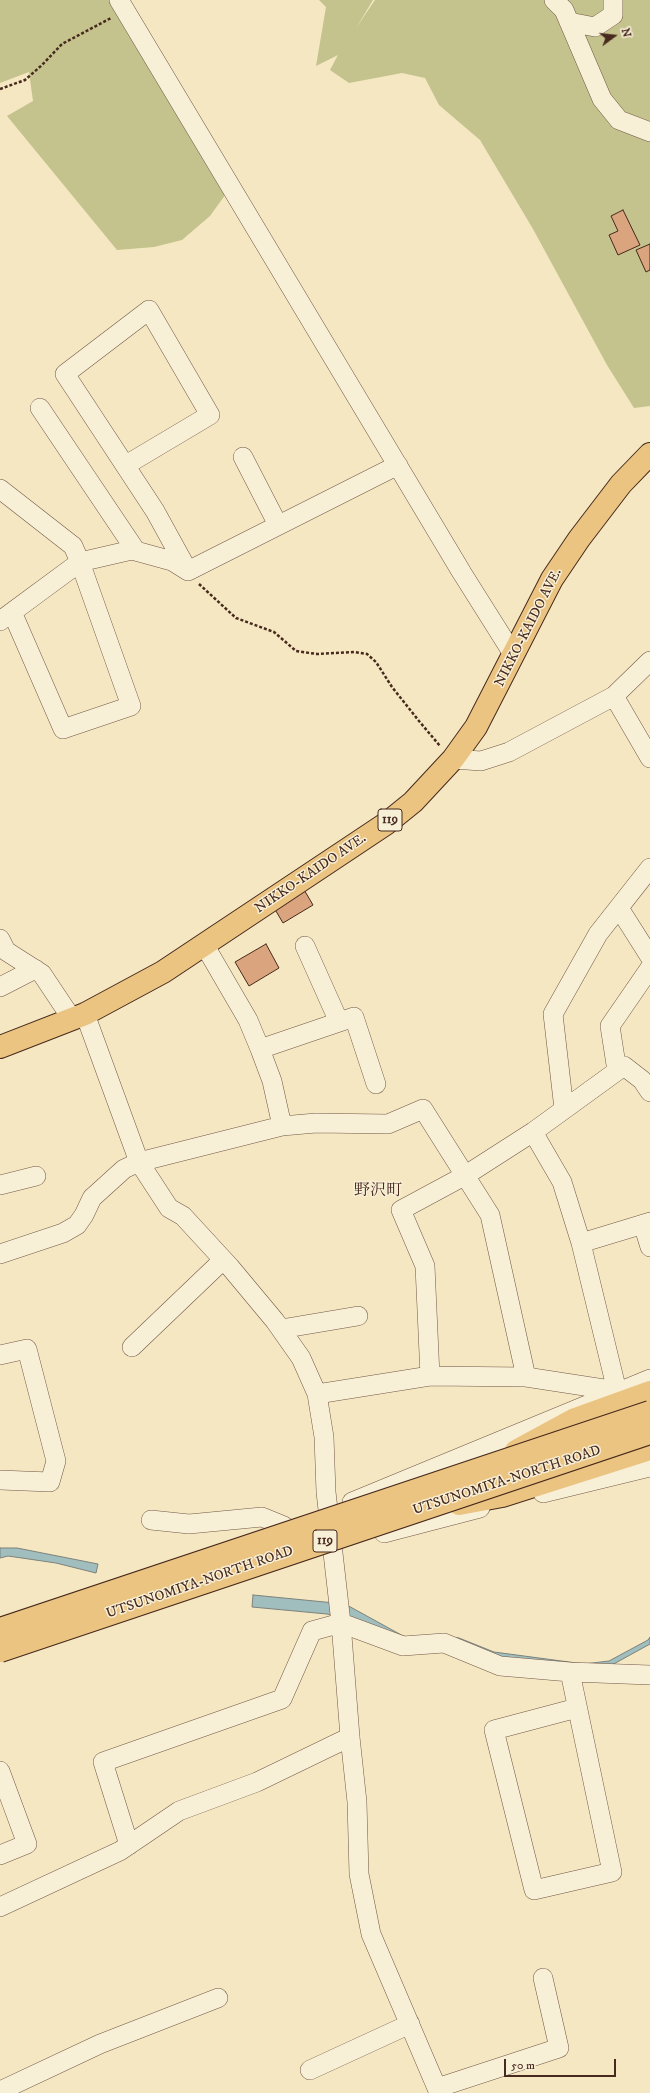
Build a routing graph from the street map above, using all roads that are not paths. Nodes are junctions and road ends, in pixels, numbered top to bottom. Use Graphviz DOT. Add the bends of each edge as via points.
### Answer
graph roads {
  1 [pos="613,0"];
  2 [pos="122,5"];
  3 [pos="566,8"];
  4 [pos="650,132"];
  5 [pos="40,408"];
  6 [pos="650,454"];
  7 [pos="243,457"];
  8 [pos="126,465"];
  9 [pos="398,465"];
  10 [pos="0,489"];
  11 [pos="278,525"];
  12 [pos="136,551"];
  13 [pos="80,562"];
  14 [pos="192,576"];
  15 [pos="6,616"];
  16 [pos="513,654"];
  17 [pos="650,661"];
  18 [pos="614,696"];
  19 [pos="650,758"];
  20 [pos="453,760"];
  21 [pos="650,868"];
  22 [pos="619,908"];
  23 [pos="0,939"];
  24 [pos="205,946"];
  25 [pos="305,946"];
  26 [pos="650,957"];
  27 [pos="650,968"];
  28 [pos="35,969"];
  29 [pos="0,987"];
  30 [pos="78,1017"];
  31 [pos="339,1022"];
  32 [pos="0,1047"];
  33 [pos="260,1049"];
  34 [pos="617,1071"];
  35 [pos="376,1084"];
  36 [pos="650,1092"];
  37 [pos="564,1109"];
  38 [pos="282,1126"];
  39 [pos="533,1132"];
  40 [pos="139,1162"];
  41 [pos="466,1174"];
  42 [pos="36,1176"];
  43 [pos="0,1185"];
  44 [pos="646,1223"];
  45 [pos="581,1243"];
  46 [pos="650,1246"];
  47 [pos="0,1254"];
  48 [pos="223,1260"];
  49 [pos="358,1316"];
  50 [pos="280,1329"];
  51 [pos="132,1347"];
  52 [pos="1,1349"];
  53 [pos="430,1376"];
  54 [pos="526,1377"];
  55 [pos="650,1379"];
  56 [pos="617,1391"];
  57 [pos="650,1392"];
  58 [pos="317,1394"];
  59 [pos="650,1412"];
  60 [pos="650,1433"];
  61 [pos="650,1449"];
  62 [pos="494,1463"];
  63 [pos="650,1467"];
  64 [pos="0,1480"];
  65 [pos="328,1512"];
  66 [pos="414,1512"];
  67 [pos="151,1520"];
  68 [pos="284,1526"];
  69 [pos="332,1548"];
  70 [pos="0,1620"];
  71 [pos="341,1623"];
  72 [pos="0,1629"];
  73 [pos="0,1651"];
  74 [pos="0,1661"];
  75 [pos="570,1672"];
  76 [pos="650,1675"];
  77 [pos="577,1708"];
  78 [pos="350,1737"];
  79 [pos="0,1771"];
  80 [pos="129,1845"];
  81 [pos="0,1855"];
  82 [pos="0,1907"];
  83 [pos="543,1978"];
  84 [pos="218,1998"];
  85 [pos="410,2024"];
  86 [pos="310,2070"];
  87 [pos="438,2090"];
  88 [pos="0,2091"];
  1 -- 3 [label="street" via="613,15 595,27"];
  2 -- 9 [label="street"];
  3 -- 4 [label="street" via="602,99 620,120"];
  5 -- 12 [label="street"];
  6 -- 16 [label="highway, NIKKO-KAIDO AVE. / 119" via="600,508 552,579"];
  7 -- 11 [label="street"];
  8 -- 8 [label="street" via="65,374 149,310 210,415"];
  8 -- 14 [label="street"];
  9 -- 11 [label="street"];
  9 -- 16 [label="street"];
  10 -- 13 [label="street" via="73,546"];
  11 -- 14 [label="street"];
  12 -- 13 [label="street"];
  12 -- 14 [label="street" via="172,561"];
  13 -- 15 [label="street"];
  13 -- 15 [label="street" via="131,706 63,729"];
  16 -- 20 [label="highway, NIKKO-KAIDO AVE. / 119" via="494,696"];
  17 -- 18 [label="street"];
  18 -- 19 [label="street"];
  18 -- 20 [label="street" via="509,752 481,761"];
  20 -- 24 [label="highway, NIKKO-KAIDO AVE. / 119" via="413,802 387,823"];
  21 -- 22 [label="street"];
  22 -- 26 [label="street"];
  22 -- 37 [label="street" via="598,934 553,1014"];
  23 -- 28 [label="street" via="6,951"];
  24 -- 30 [label="highway, NIKKO-KAIDO AVE. / 119" via="126,993"];
  24 -- 33 [label="street" via="248,1020"];
  25 -- 31 [label="street"];
  27 -- 34 [label="street" via="610,1026"];
  28 -- 29 [label="street"];
  28 -- 30 [label="street"];
  30 -- 32 [label="highway, NIKKO-KAIDO AVE. / 119"];
  30 -- 40 [label="street"];
  31 -- 33 [label="street"];
  31 -- 35 [label="street" via="354,1017"];
  33 -- 38 [label="street" via="272,1081"];
  34 -- 36 [label="street" via="624,1066 642,1080"];
  34 -- 37 [label="street"];
  37 -- 39 [label="street"];
  38 -- 40 [label="street"];
  38 -- 41 [label="street" via="316,1123 388,1124 424,1109"];
  39 -- 41 [label="street"];
  39 -- 45 [label="street" via="562,1182"];
  40 -- 47 [label="street" via="124,1169 92,1198 77,1225 63,1233"];
  40 -- 48 [label="street" via="169,1208 183,1216"];
  41 -- 53 [label="street" via="401,1210 425,1266"];
  41 -- 54 [label="street" via="490,1215"];
  42 -- 43 [label="street"];
  44 -- 45 [label="street"];
  44 -- 46 [label="street"];
  45 -- 56 [label="street"];
  48 -- 50 [label="street"];
  48 -- 51 [label="street"];
  49 -- 50 [label="street"];
  50 -- 58 [label="street" via="301,1358"];
  52 -- 64 [label="street" via="27,1349 56,1461 50,1482"];
  53 -- 54 [label="street"];
  53 -- 58 [label="street"];
  54 -- 56 [label="street"];
  55 -- 56 [label="street"];
  56 -- 65 [label="street"];
  57 -- 62 [label="highway, bridge" via="574,1419"];
  58 -- 65 [label="street" via="324,1437"];
  59 -- 62 [label="highway, UTSUNOMIYA-NORTH ROAD / 119, bridge"];
  60 -- 66 [label="highway, UTSUNOMIYA-NORTH ROAD / 119, bridge"];
  61 -- 66 [label="highway, bridge" via="502,1496"];
  62 -- 72 [label="highway, UTSUNOMIYA-NORTH ROAD / 119, bridge"];
  63 -- 69 [label="street" via="414,1524"];
  65 -- 68 [label="street"];
  65 -- 69 [label="street"];
  66 -- 73 [label="highway, UTSUNOMIYA-NORTH ROAD / 119, bridge"];
  67 -- 68 [label="street" via="189,1524 262,1517"];
  68 -- 70 [label="street"];
  69 -- 71 [label="street"];
  69 -- 74 [label="street"];
  71 -- 75 [label="street" via="403,1646 444,1643 500,1666"];
  71 -- 78 [label="street"];
  71 -- 80 [label="street" via="312,1631 282,1699 103,1762"];
  75 -- 76 [label="street"];
  75 -- 77 [label="street"];
  77 -- 77 [label="street" via="612,1872 534,1890 494,1730"];
  78 -- 80 [label="street" via="257,1782 179,1811"];
  78 -- 85 [label="street" via="357,1802 359,1874 371,1934"];
  79 -- 81 [label="street" via="27,1844"];
  80 -- 82 [label="street"];
  83 -- 87 [label="street" via="559,2048"];
  84 -- 88 [label="street" via="100,2044"];
  85 -- 86 [label="street"];
  85 -- 87 [label="street"];
}
